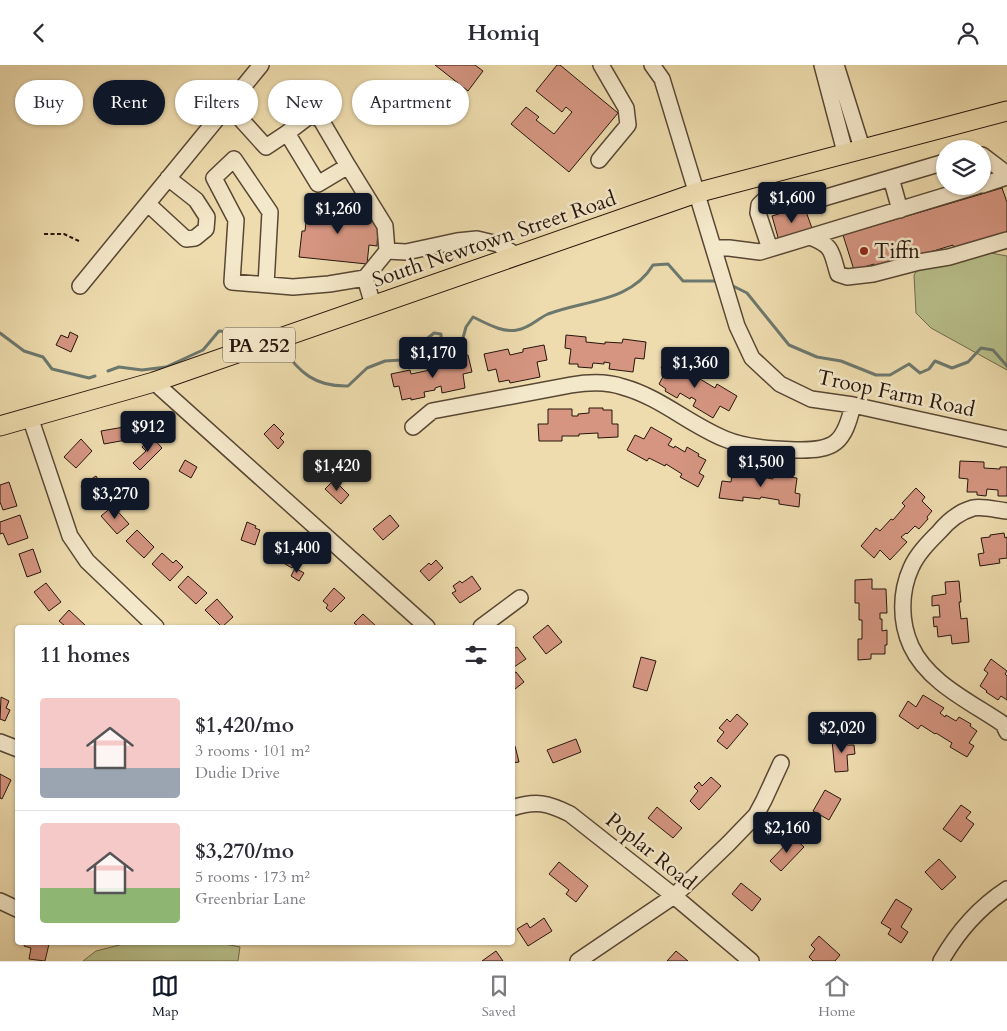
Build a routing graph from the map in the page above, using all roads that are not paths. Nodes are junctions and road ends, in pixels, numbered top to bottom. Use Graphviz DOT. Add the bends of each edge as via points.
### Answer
graph roads {
  1 [pos="261,65"];
  2 [pos="601,65"];
  3 [pos="652,65"];
  4 [pos="822,65"];
  5 [pos="836,65"];
  6 [pos="249,80"];
  7 [pos="1007,111"];
  8 [pos="212,125"];
  9 [pos="246,125"];
  10 [pos="287,133"];
  11 [pos="853,150"];
  12 [pos="599,160"];
  13 [pos="991,163"];
  14 [pos="936,165"];
  15 [pos="348,166"];
  16 [pos="1007,176"];
  17 [pos="168,178"];
  18 [pos="891,178"];
  19 [pos="991,182"];
  20 [pos="696,193"];
  21 [pos="948,195"];
  22 [pos="148,204"];
  23 [pos="900,210"];
  24 [pos="810,237"];
  25 [pos="1007,240"];
  26 [pos="714,248"];
  27 [pos="770,249"];
  28 [pos="387,251"];
  29 [pos="516,255"];
  30 [pos="365,278"];
  31 [pos="266,285"];
  32 [pos="80,286"];
  33 [pos="373,305"];
  34 [pos="154,382"];
  35 [pos="853,405"];
  36 [pos="30,417"];
  37 [pos="0,426"];
  38 [pos="413,427"];
  39 [pos="1007,439"];
  40 [pos="1007,511"];
  41 [pos="520,598"];
  42 [pos="154,625"];
  43 [pos="424,625"];
  44 [pos="484,625"];
  45 [pos="1007,732"];
  46 [pos="0,741"];
  47 [pos="15,748"];
  48 [pos="781,763"];
  49 [pos="515,807"];
  50 [pos="1007,889"];
  51 [pos="674,896"];
  52 [pos="0,901"];
  53 [pos="15,908"];
  54 [pos="578,961"];
  55 [pos="751,961"];
  56 [pos="941,961"];
  1 -- 6 [label="street"];
  2 -- 12 [label="street" via="626,108 628,125"];
  3 -- 20 [label="street, Troop Farm Road" via="662,79"];
  4 -- 11 [label="street"];
  5 -- 11 [label="street"];
  7 -- 11 [label="main road, South Newtown Street Road / PA 252"];
  8 -- 17 [label="street"];
  9 -- 10 [label="street" via="266,147"];
  10 -- 15 [label="street" via="308,117 317,117"];
  10 -- 15 [label="street" via="318,184"];
  11 -- 20 [label="main road, South Newtown Street Road / PA 252"];
  13 -- 16 [label="street"];
  14 -- 18 [label="street"];
  15 -- 28 [label="street" via="385,226"];
  16 -- 19 [label="street"];
  17 -- 22 [label="street"];
  17 -- 22 [label="street" via="196,200 207,217 206,229 195,238 186,239"];
  18 -- 23 [label="street"];
  18 -- 27 [label="street" via="810,202 785,194 763,201 758,213"];
  20 -- 26 [label="street, Troop Farm Road"];
  20 -- 29 [label="main road, South Newtown Street Road / PA 252"];
  21 -- 23 [label="street"];
  22 -- 32 [label="street"];
  23 -- 24 [label="street"];
  24 -- 25 [label="street" via="825,242 838,274 847,277 949,257"];
  24 -- 27 [label="street"];
  26 -- 27 [label="street" via="760,252"];
  26 -- 35 [label="street, Troop Farm Road" via="737,326 752,358 780,384 812,399"];
  28 -- 29 [label="street" via="406,253 477,239 498,244"];
  28 -- 30 [label="street"];
  29 -- 33 [label="main road, South Newtown Street Road / PA 252"];
  30 -- 31 [label="street" via="293,287"];
  30 -- 33 [label="street"];
  31 -- 31 [label="street" via="232,282 236,220 214,178 234,159 270,212"];
  33 -- 34 [label="main road, South Newtown Street Road / PA 252"];
  34 -- 36 [label="main road, South Newtown Street Road / PA 252"];
  34 -- 43 [label="street"];
  35 -- 38 [label="street" via="843,435 835,444 808,450 738,444 702,429 642,393 609,383 571,385 432,411"];
  35 -- 39 [label="street, Troop Farm Road"];
  36 -- 37 [label="main road, South Newtown Street Road / PA 252"];
  36 -- 42 [label="street" via="70,536 87,561"];
  40 -- 45 [label="street" via="974,508 959,513 927,544 911,567 903,593 903,621 911,646 926,670 1003,724"];
  41 -- 44 [label="street"];
  46 -- 47 [label="street"];
  48 -- 51 [label="street" via="756,815"];
  49 -- 51 [label="street, Poplar Road" via="529,803 551,804 570,814"];
  50 -- 56 [label="street" via="968,920"];
  51 -- 54 [label="street"];
  51 -- 55 [label="street, Poplar Road"];
  52 -- 53 [label="street"];
}
